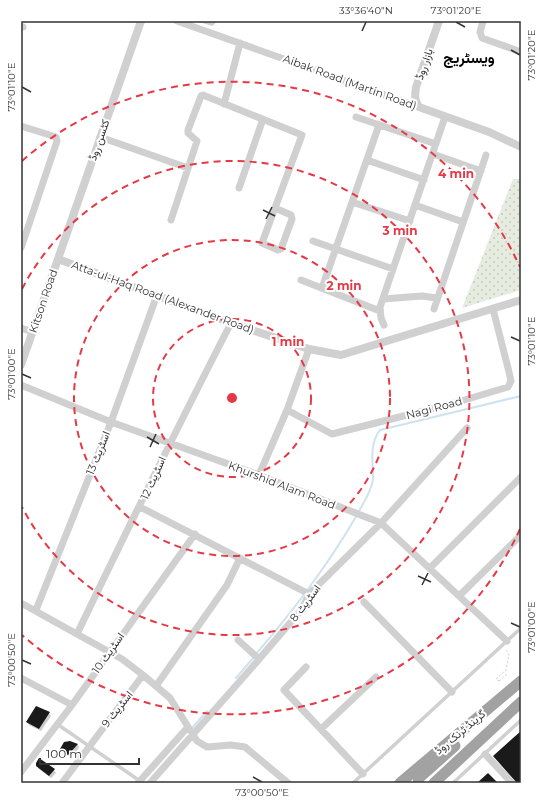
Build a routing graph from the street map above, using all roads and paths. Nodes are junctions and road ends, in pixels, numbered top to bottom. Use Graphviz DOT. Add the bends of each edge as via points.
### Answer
graph roads {
  1 [pos="141,21"];
  2 [pos="177,21"];
  3 [pos="202,21"];
  4 [pos="215,21"];
  5 [pos="439,21"];
  6 [pos="483,21"];
  7 [pos="240,43"];
  8 [pos="521,52"];
  9 [pos="224,104"];
  10 [pos="419,107"];
  11 [pos="356,117"];
  12 [pos="445,118"];
  13 [pos="263,119"];
  14 [pos="379,124"];
  15 [pos="21,126"];
  16 [pos="100,137"];
  17 [pos="436,144"];
  18 [pos="521,147"];
  19 [pos="433,154"];
  20 [pos="486,155"];
  21 [pos="367,160"];
  22 [pos="188,168"];
  23 [pos="481,171"];
  24 [pos="424,180"];
  25 [pos="239,188"];
  26 [pos="352,202"];
  27 [pos="415,205"];
  28 [pos="275,208"];
  29 [pos="171,220"];
  30 [pos="410,222"];
  31 [pos="464,222"];
  32 [pos="313,242"];
  33 [pos="21,248"];
  34 [pos="336,249"];
  35 [pos="58,259"];
  36 [pos="393,269"];
  37 [pos="301,280"];
  38 [pos="322,288"];
  39 [pos="157,295"];
  40 [pos="437,298"];
  41 [pos="383,299"];
  42 [pos="521,300"];
  43 [pos="493,309"];
  44 [pos="434,310"];
  45 [pos="380,311"];
  46 [pos="231,323"];
  47 [pos="384,325"];
  48 [pos="21,328"];
  49 [pos="32,332"];
  50 [pos="308,349"];
  51 [pos="21,365"];
  52 [pos="21,385"];
  53 [pos="287,410"];
  54 [pos="110,422"];
  55 [pos="467,428"];
  56 [pos="169,443"];
  57 [pos="259,475"];
  58 [pos="521,476"];
  59 [pos="140,507"];
  60 [pos="381,523"];
  61 [pos="195,534"];
  62 [pos="521,535"];
  63 [pos="240,558"];
  64 [pos="430,568"];
  65 [pos="306,593"];
  66 [pos="459,596"];
  67 [pos="21,602"];
  68 [pos="364,602"];
  69 [pos="36,610"];
  70 [pos="521,628"];
  71 [pos="77,634"];
  72 [pos="238,640"];
  73 [pos="504,643"];
  74 [pos="109,652"];
  75 [pos="256,657"];
  76 [pos="306,667"];
  77 [pos="507,674"];
  78 [pos="143,675"];
  79 [pos="376,677"];
  80 [pos="21,678"];
  81 [pos="517,685"];
  82 [pos="156,686"];
  83 [pos="452,692"];
  84 [pos="521,702"];
  85 [pos="72,705"];
  86 [pos="521,720"];
  87 [pos="57,724"];
  88 [pos="185,725"];
  89 [pos="321,729"];
  90 [pos="492,730"];
  91 [pos="192,736"];
  92 [pos="89,746"];
  93 [pos="485,754"];
  94 [pos="21,772"];
  95 [pos="363,774"];
  96 [pos="282,777"];
  97 [pos="139,782"];
  98 [pos="62,783"];
  99 [pos="150,783"];
  100 [pos="276,783"];
  101 [pos="288,783"];
  102 [pos="354,783"];
  103 [pos="400,783"];
  104 [pos="418,783"];
  105 [pos="427,783"];
  106 [pos="434,783"];
  107 [pos="453,783"];
  108 [pos="512,783"];
  1 -- 16 [label="street, کٹسن روڈ"];
  2 -- 7 [label="street, Aibak Road (Martin Road)"];
  3 -- 4 [label="lane" via="212,24"];
  5 -- 10 [label="street, بازار روڈ" via="416,87 415,99"];
  6 -- 8 [label="street" via="480,32 482,38"];
  7 -- 9 [label="street"];
  7 -- 10 [label="street, Aibak Road (Martin Road)"];
  9 -- 13 [label="street"];
  9 -- 22 [label="street" via="201,96 188,130 197,141"];
  10 -- 12 [label="street, Aibak Road (Martin Road)"];
  11 -- 14 [label="street"];
  12 -- 17 [label="street"];
  12 -- 18 [label="street, Aibak Road (Martin Road)" via="489,132"];
  13 -- 25 [label="street"];
  13 -- 28 [label="street" via="302,136"];
  14 -- 17 [label="street"];
  14 -- 21 [label="street"];
  15 -- 33 [label="street" via="56,137 57,141"];
  16 -- 22 [label="street"];
  16 -- 35 [label="street, کٹسن روڈ"];
  17 -- 19 [label="street"];
  19 -- 23 [label="street"];
  19 -- 24 [label="street"];
  20 -- 23 [label="street"];
  21 -- 24 [label="street"];
  21 -- 26 [label="street"];
  22 -- 29 [label="street"];
  23 -- 31 [label="street"];
  24 -- 27 [label="street"];
  26 -- 30 [label="street"];
  26 -- 34 [label="street"];
  27 -- 30 [label="street"];
  27 -- 31 [label="street"];
  28 -- 28 [label="street" via="291,214 292,219 281,249 278,250 262,243"];
  30 -- 36 [label="street"];
  31 -- 40 [label="street"];
  32 -- 34 [label="street"];
  34 -- 36 [label="street"];
  34 -- 38 [label="street"];
  35 -- 39 [label="street, Atta-ul-Haq Road (Alexander Road)"];
  35 -- 49 [label="street, Kitson Road"];
  36 -- 41 [label="street"];
  37 -- 38 [label="street"];
  38 -- 45 [label="street"];
  39 -- 46 [label="street, Atta-ul-Haq Road (Alexander Road)"];
  39 -- 54 [label="street, اسٹریٹ 13"];
  40 -- 41 [label="street" via="422,296"];
  40 -- 44 [label="street"];
  41 -- 45 [label="street"];
  42 -- 43 [label="street, Atta-ul-Haq Road (Alexander Road)"];
  43 -- 50 [label="street, Atta-ul-Haq Road (Alexander Road)" via="341,355"];
  43 -- 53 [label="street, Nagi Road" via="510,372 511,381 508,386 451,404 332,434"];
  45 -- 47 [label="street"];
  46 -- 50 [label="street, Atta-ul-Haq Road (Alexander Road)"];
  46 -- 56 [label="street, اسٹریٹ 12"];
  48 -- 49 [label="street"];
  49 -- 51 [label="street, Kitson Road"];
  50 -- 53 [label="street"];
  52 -- 54 [label="street, Khurshid Alam Road"];
  53 -- 57 [label="street"];
  54 -- 56 [label="street, Khurshid Alam Road"];
  54 -- 69 [label="street, اسٹریٹ 13"];
  55 -- 60 [label="street, اسٹریٹ 8"];
  56 -- 57 [label="street, Khurshid Alam Road"];
  56 -- 59 [label="street, اسٹریٹ 12"];
  57 -- 60 [label="street, Khurshid Alam Road"];
  58 -- 64 [label="street"];
  59 -- 61 [label="street"];
  59 -- 71 [label="street, اسٹریٹ 12"];
  60 -- 64 [label="street, Khurshid Alam Road"];
  60 -- 65 [label="street, اسٹریٹ 8"];
  61 -- 63 [label="street"];
  61 -- 74 [label="street, اسٹریٹ 10"];
  62 -- 66 [label="street"];
  63 -- 65 [label="street"];
  63 -- 82 [label="street" via="227,585"];
  64 -- 66 [label="street, Khurshid Alam Road"];
  65 -- 75 [label="street, اسٹریٹ 8" via="302,609"];
  66 -- 73 [label="street, Khurshid Alam Road"];
  67 -- 69 [label="street"];
  68 -- 83 [label="street"];
  69 -- 71 [label="street"];
  70 -- 73 [label="lane"];
  71 -- 74 [label="street"];
  72 -- 75 [label="street"];
  73 -- 77 [label="path" via="509,654 506,670 496,678 499,681"];
  73 -- 83 [label="lane"];
  74 -- 78 [label="street"];
  74 -- 85 [label="street, اسٹریٹ 10"];
  75 -- 91 [label="street, اسٹریٹ 8"];
  76 -- 89 [label="street" via="284,690"];
  78 -- 82 [label="street"];
  78 -- 92 [label="street, اسٹریٹ 9"];
  79 -- 89 [label="street"];
  80 -- 85 [label="street"];
  81 -- 103 [label="highway, گرینڈ ٹرنک روڈ"];
  81 -- 104 [label="highway" via="472,731 419,778"];
  82 -- 88 [label="street" via="170,698"];
  83 -- 95 [label="lane"];
  84 -- 90 [label="highway, گرینڈ ٹرنک روڈ"];
  85 -- 87 [label="street, اسٹریٹ 10"];
  86 -- 93 [label="lane"];
  87 -- 92 [label="lane"];
  87 -- 94 [label="street, اسٹریٹ 10"];
  88 -- 91 [label="street"];
  88 -- 97 [label="street"];
  89 -- 95 [label="street"];
  90 -- 105 [label="highway"];
  90 -- 106 [label="highway, گرینڈ ٹرنک روڈ"];
  91 -- 96 [label="street" via="207,747 245,747"];
  91 -- 99 [label="street, اسٹریٹ 8"];
  92 -- 97 [label="lane"];
  92 -- 98 [label="street, اسٹریٹ 9"];
  93 -- 107 [label="lane"];
  93 -- 108 [label="street"];
  95 -- 102 [label="lane"];
  96 -- 100 [label="street"];
  96 -- 101 [label="street"];
}
